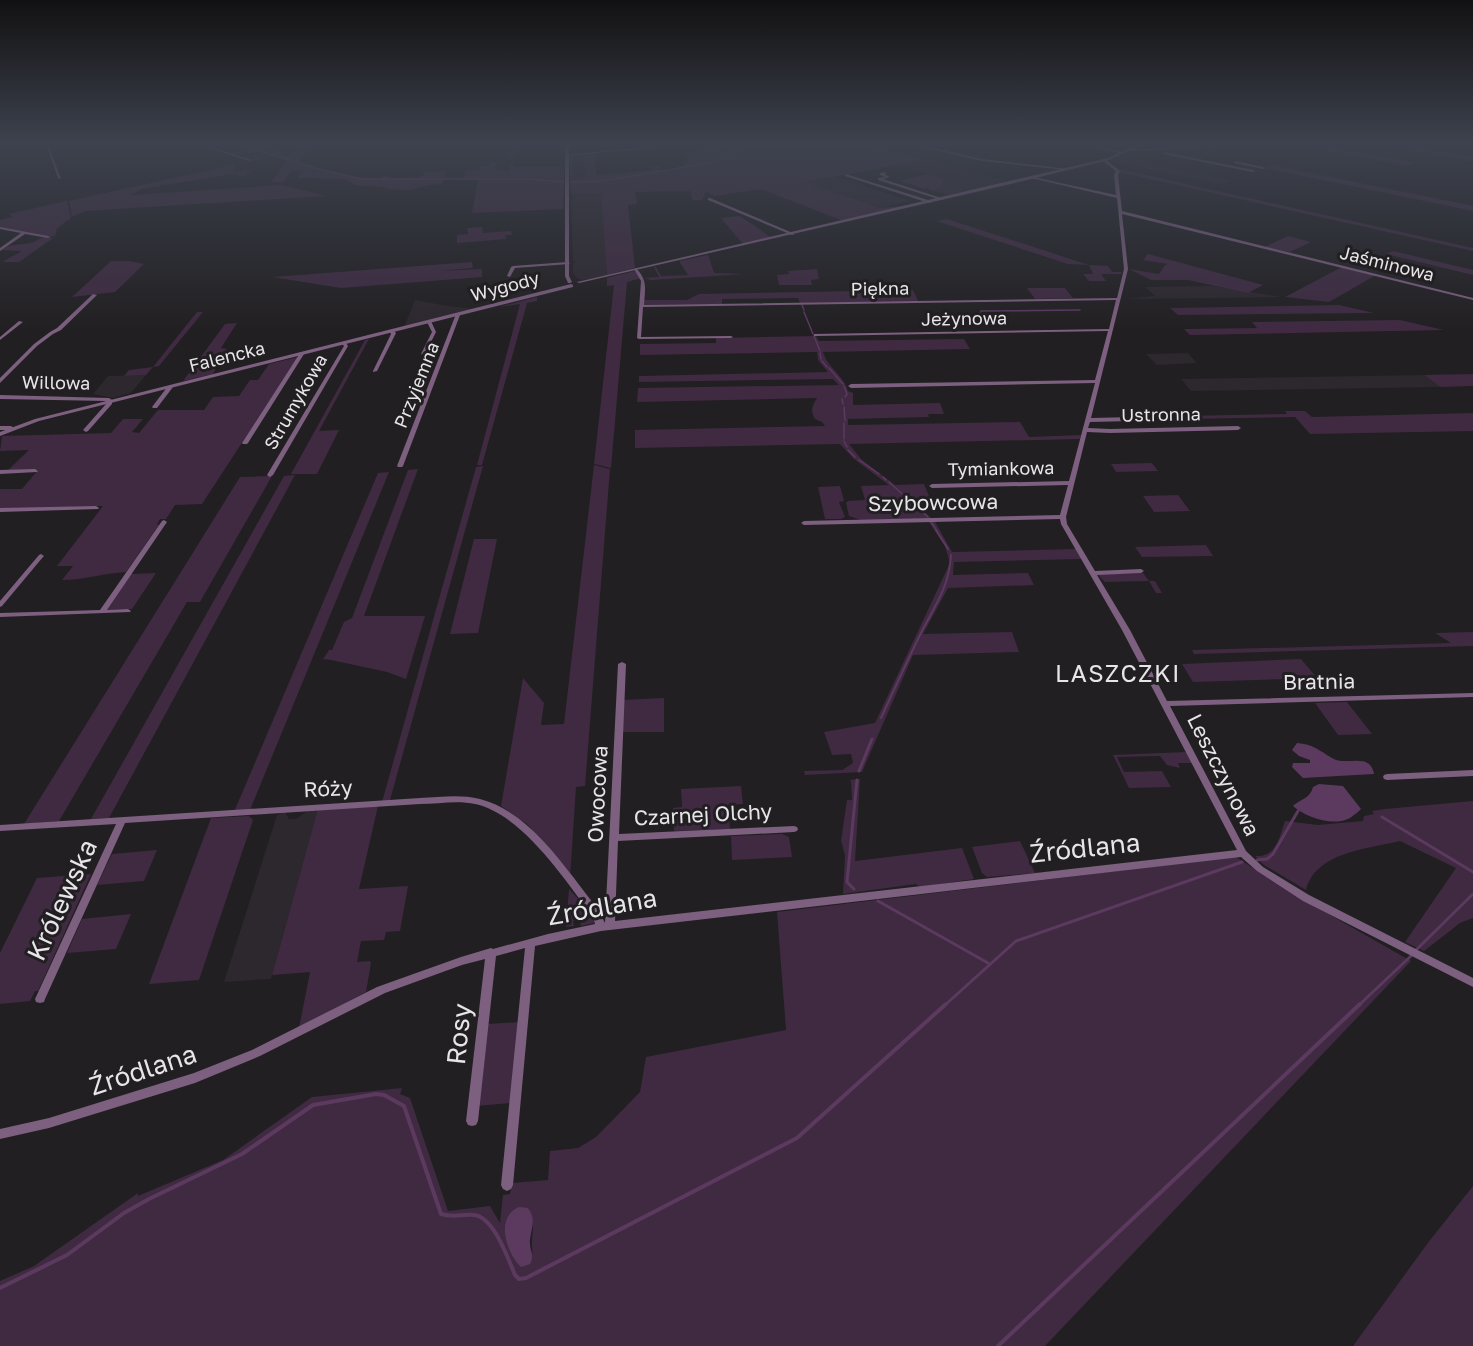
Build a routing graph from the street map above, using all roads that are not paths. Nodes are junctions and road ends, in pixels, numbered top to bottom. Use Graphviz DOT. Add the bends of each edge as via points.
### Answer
graph roads {
  1 [pos="567,207"];
  2 [pos="728,207"];
  3 [pos="910,207"];
  4 [pos="1120,207"];
  5 [pos="1120,212"];
  6 [pos="0,228"];
  7 [pos="24,233"];
  8 [pos="793,234"];
  9 [pos="48,237"];
  10 [pos="0,250"];
  11 [pos="568,263"];
  12 [pos="636,269"];
  13 [pos="509,276"];
  14 [pos="574,283"];
  15 [pos="96,295"];
  16 [pos="1119,299"];
  17 [pos="1473,299"];
  18 [pos="641,306"];
  19 [pos="460,315"];
  20 [pos="21,322"];
  21 [pos="429,322"];
  22 [pos="1111,330"];
  23 [pos="392,332"];
  24 [pos="816,335"];
  25 [pos="731,337"];
  26 [pos="0,339"];
  27 [pos="344,344"];
  28 [pos="302,354"];
  29 [pos="423,354"];
  30 [pos="375,371"];
  31 [pos="0,381"];
  32 [pos="1098,381"];
  33 [pos="851,386"];
  34 [pos="170,387"];
  35 [pos="0,397"];
  36 [pos="110,402"];
  37 [pos="155,407"];
  38 [pos="1179,418"];
  39 [pos="1088,420"];
  40 [pos="0,428"];
  41 [pos="11,428"];
  42 [pos="1238,428"];
  43 [pos="86,430"];
  44 [pos="1086,430"];
  45 [pos="0,434"];
  46 [pos="245,443"];
  47 [pos="400,466"];
  48 [pos="35,471"];
  49 [pos="0,472"];
  50 [pos="270,475"];
  51 [pos="1072,483"];
  52 [pos="932,486"];
  53 [pos="96,508"];
  54 [pos="0,510"];
  55 [pos="1063,517"];
  56 [pos="164,522"];
  57 [pos="804,523"];
  58 [pos="41,556"];
  59 [pos="1142,571"];
  60 [pos="1093,573"];
  61 [pos="0,605"];
  62 [pos="128,611"];
  63 [pos="102,612"];
  64 [pos="0,615"];
  65 [pos="622,664"];
  66 [pos="1473,695"];
  67 [pos="1166,704"];
  68 [pos="1473,773"];
  69 [pos="1387,777"];
  70 [pos="122,820"];
  71 [pos="0,828"];
  72 [pos="794,829"];
  73 [pos="614,838"];
  74 [pos="1243,853"];
  75 [pos="605,926"];
  76 [pos="530,943"];
  77 [pos="491,952"];
  78 [pos="1473,983"];
  79 [pos="40,999"];
  80 [pos="472,1121"];
  81 [pos="0,1134"];
  82 [pos="507,1185"];
  1 -- 11 [label="street"];
  2 -- 8 [label="street"];
  3 -- 8 [label="street, Wygody"];
  4 -- 5 [label="street"];
  5 -- 16 [label="street" via="1126,269"];
  5 -- 17 [label="street, Jaśminowa"];
  6 -- 7 [label="street"];
  7 -- 9 [label="street"];
  7 -- 10 [label="street"];
  8 -- 12 [label="street, Wygody"];
  11 -- 13 [label="street" via="513,267"];
  11 -- 14 [label="street" via="568,275"];
  12 -- 14 [label="street, Wygody"];
  12 -- 18 [label="street" via="643,281"];
  14 -- 19 [label="street, Wygody"];
  15 -- 31 [label="street"];
  16 -- 18 [label="street, Piękna"];
  16 -- 22 [label="street"];
  18 -- 25 [label="street" via="639,338"];
  19 -- 21 [label="street, Falencka"];
  19 -- 47 [label="street, Przyjemna"];
  20 -- 26 [label="street"];
  21 -- 23 [label="street, Falencka"];
  21 -- 29 [label="street" via="434,332"];
  22 -- 24 [label="street, Jeżynowa"];
  22 -- 32 [label="street"];
  23 -- 27 [label="street, Falencka"];
  23 -- 30 [label="street"];
  27 -- 28 [label="street, Falencka"];
  27 -- 50 [label="street, Strumykowa"];
  28 -- 34 [label="street, Falencka"];
  28 -- 46 [label="street"];
  32 -- 33 [label="street"];
  32 -- 39 [label="street"];
  34 -- 36 [label="street, Falencka"];
  34 -- 37 [label="street"];
  35 -- 36 [label="street, Willowa"];
  36 -- 41 [label="street, Falencka"];
  36 -- 43 [label="street"];
  38 -- 39 [label="street"];
  39 -- 44 [label="street"];
  40 -- 41 [label="street"];
  41 -- 45 [label="street, Falencka"];
  42 -- 44 [label="street, Ustronna"];
  44 -- 51 [label="street"];
  48 -- 49 [label="street"];
  51 -- 52 [label="street, Tymiankowa"];
  51 -- 55 [label="street"];
  53 -- 54 [label="street"];
  55 -- 57 [label="street, Szybowcowa"];
  55 -- 60 [label="street, Leszczynowa" via="1066,529"];
  56 -- 63 [label="street"];
  58 -- 61 [label="street"];
  59 -- 60 [label="street"];
  60 -- 67 [label="street, Leszczynowa"];
  62 -- 63 [label="street"];
  63 -- 64 [label="street"];
  65 -- 73 [label="street, Owocowa"];
  66 -- 67 [label="street, Bratnia"];
  67 -- 74 [label="street, Leszczynowa"];
  68 -- 69 [label="street"];
  70 -- 71 [label="street, Róży"];
  70 -- 75 [label="street, Róży" via="420,801 477,801 502,810 532,836"];
  70 -- 79 [label="street, Królewska"];
  72 -- 73 [label="street, Czarnej Olchy"];
  73 -- 75 [label="street, Owocowa"];
  74 -- 75 [label="street, Źródlana"];
  74 -- 78 [label="street, Leszczynowa" via="1260,869 1306,898"];
  75 -- 76 [label="street, Źródlana"];
  76 -- 77 [label="street, Źródlana"];
  76 -- 82 [label="street"];
  77 -- 80 [label="street, Rosy"];
  77 -- 81 [label="street, Źródlana" via="381,990 205,1074 76,1115"];
}
